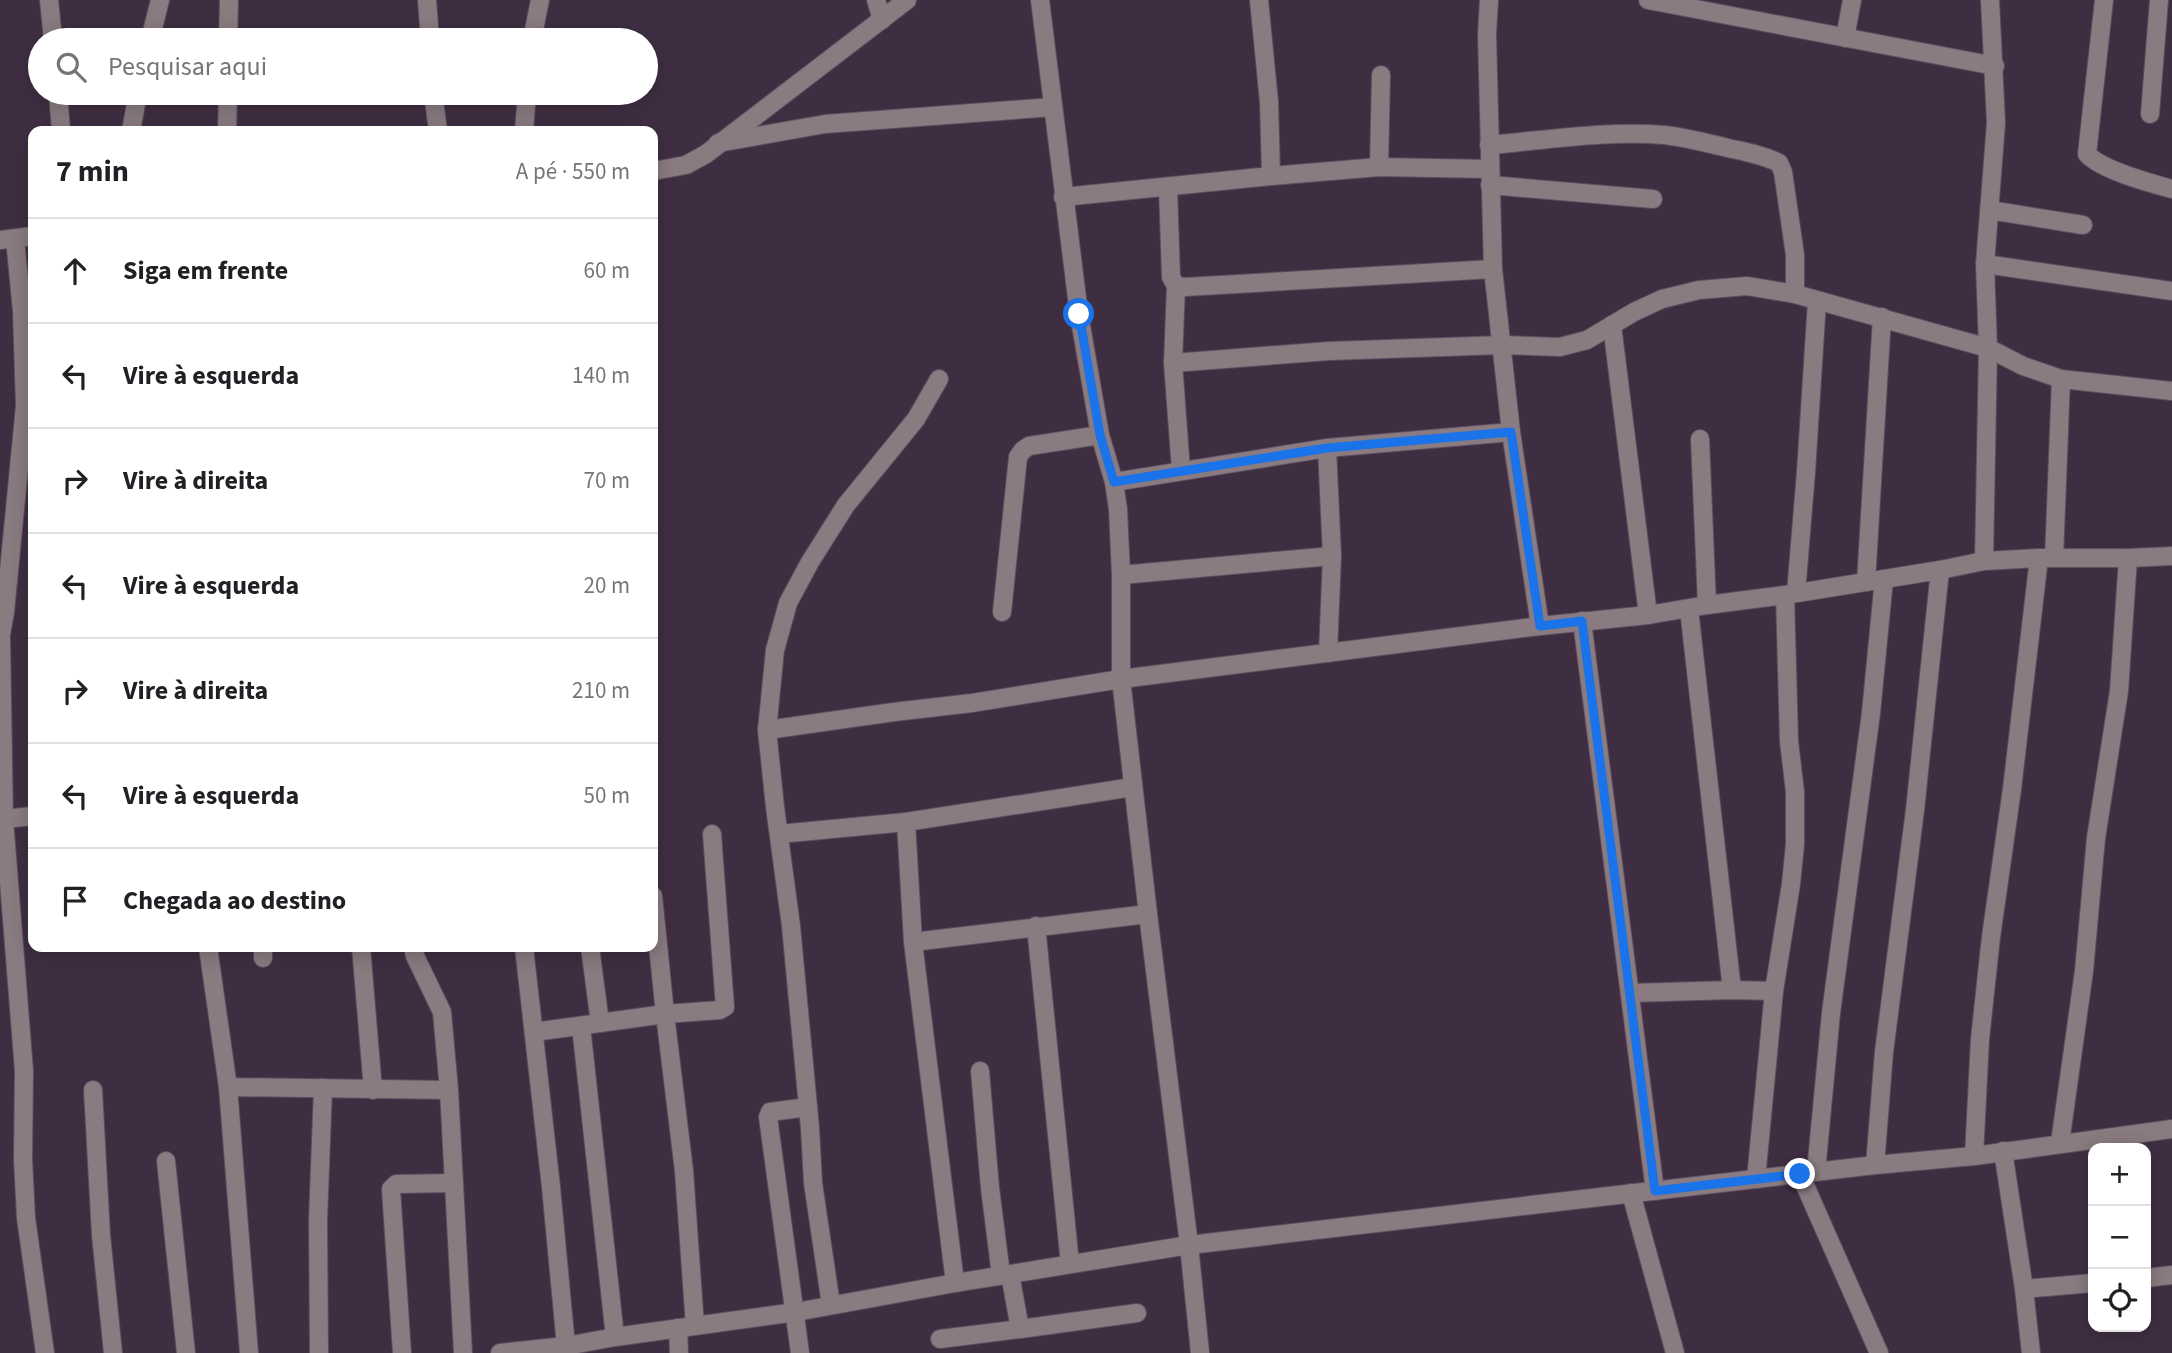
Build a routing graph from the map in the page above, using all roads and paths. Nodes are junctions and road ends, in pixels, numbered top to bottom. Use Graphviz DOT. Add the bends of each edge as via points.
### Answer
graph roads {
  1 [pos="49,0"];
  2 [pos="160,0"];
  3 [pos="229,0"];
  4 [pos="427,0"];
  5 [pos="540,0"];
  6 [pos="876,0"];
  7 [pos="907,0"];
  8 [pos="1040,0"];
  9 [pos="1259,0"];
  10 [pos="1489,0"];
  11 [pos="1648,0"];
  12 [pos="1852,0"];
  13 [pos="1990,0"];
  14 [pos="2104,0"];
  15 [pos="2159,0"];
  16 [pos="882,20"];
  17 [pos="52,28"];
  18 [pos="153,28"];
  19 [pos="228,28"];
  20 [pos="429,28"];
  21 [pos="534,28"];
  22 [pos="1845,38"];
  23 [pos="1995,66"];
  24 [pos="1381,75"];
  25 [pos="59,105"];
  26 [pos="136,105"];
  27 [pos="228,105"];
  28 [pos="435,105"];
  29 [pos="526,105"];
  30 [pos="1053,107"];
  31 [pos="2150,114"];
  32 [pos="61,126"];
  33 [pos="132,126"];
  34 [pos="228,126"];
  35 [pos="437,126"];
  36 [pos="524,126"];
  37 [pos="718,143"];
  38 [pos="1489,145"];
  39 [pos="1379,167"];
  40 [pos="658,170"];
  41 [pos="1271,176"];
  42 [pos="1490,177"];
  43 [pos="1168,188"];
  44 [pos="2172,189"];
  45 [pos="1063,197"];
  46 [pos="1653,199"];
  47 [pos="1989,210"];
  48 [pos="2083,225"];
  49 [pos="28,237"];
  50 [pos="8,239"];
  51 [pos="1985,264"];
  52 [pos="1493,269"];
  53 [pos="1176,286"];
  54 [pos="2172,291"];
  55 [pos="1795,294"];
  56 [pos="1817,301"];
  57 [pos="1882,317"];
  58 [pos="1612,325"];
  59 [pos="1502,345"];
  60 [pos="1988,348"];
  61 [pos="1172,363"];
  62 [pos="939,379"];
  63 [pos="2062,379"];
  64 [pos="2172,391"];
  65 [pos="1511,432"];
  66 [pos="1100,435"];
  67 [pos="1700,439"];
  68 [pos="1327,448"];
  69 [pos="1181,470"];
  70 [pos="1114,482"];
  71 [pos="1332,556"];
  72 [pos="2172,556"];
  73 [pos="2047,558"];
  74 [pos="2128,558"];
  75 [pos="1984,561"];
  76 [pos="1940,570"];
  77 [pos="1121,575"];
  78 [pos="1884,579"];
  79 [pos="1866,582"];
  80 [pos="1790,594"];
  81 [pos="1707,605"];
  82 [pos="1689,609"];
  83 [pos="1002,612"];
  84 [pos="1648,615"];
  85 [pos="1582,621"];
  86 [pos="1540,626"];
  87 [pos="0,639"];
  88 [pos="1328,653"];
  89 [pos="1121,679"];
  90 [pos="767,730"];
  91 [pos="1133,787"];
  92 [pos="28,816"];
  93 [pos="4,818"];
  94 [pos="906,822"];
  95 [pos="712,834"];
  96 [pos="779,834"];
  97 [pos="1148,914"];
  98 [pos="1037,926"];
  99 [pos="913,942"];
  100 [pos="658,945"];
  101 [pos="209,952"];
  102 [pos="361,952"];
  103 [pos="414,952"];
  104 [pos="525,952"];
  105 [pos="591,952"];
  106 [pos="1732,990"];
  107 [pos="1774,991"];
  108 [pos="1631,993"];
  109 [pos="665,1014"];
  110 [pos="600,1023"];
  111 [pos="581,1026"];
  112 [pos="534,1032"];
  113 [pos="980,1071"];
  114 [pos="228,1087"];
  115 [pos="323,1088"];
  116 [pos="93,1090"];
  117 [pos="373,1090"];
  118 [pos="449,1090"];
  119 [pos="808,1107"];
  120 [pos="2172,1124"];
  121 [pos="2060,1143"];
  122 [pos="2003,1152"];
  123 [pos="1974,1156"];
  124 [pos="166,1161"];
  125 [pos="1875,1165"];
  126 [pos="1808,1173"];
  127 [pos="1756,1180"];
  128 [pos="453,1183"];
  129 [pos="1655,1191"];
  130 [pos="1631,1193"];
  131 [pos="1189,1245"];
  132 [pos="1070,1264"];
  133 [pos="1006,1274"];
  134 [pos="2172,1275"];
  135 [pos="2151,1277"];
  136 [pos="955,1283"];
  137 [pos="2088,1283"];
  138 [pos="2024,1289"];
  139 [pos="831,1305"];
  140 [pos="796,1312"];
  141 [pos="1138,1314"];
  142 [pos="686,1327"];
  143 [pos="1020,1329"];
  144 [pos="615,1337"];
  145 [pos="940,1339"];
  146 [pos="566,1346"];
  147 [pos="530,1352"];
  148 [pos="45,1353"];
  149 [pos="113,1353"];
  150 [pos="186,1353"];
  151 [pos="249,1353"];
  152 [pos="319,1353"];
  153 [pos="402,1353"];
  154 [pos="463,1353"];
  155 [pos="500,1353"];
  156 [pos="680,1353"];
  157 [pos="800,1353"];
  158 [pos="1200,1353"];
  159 [pos="1675,1353"];
  160 [pos="1879,1353"];
  161 [pos="2031,1353"];
  1 -- 17 [label="street"];
  2 -- 18 [label="street"];
  3 -- 19 [label="street"];
  4 -- 20 [label="street"];
  5 -- 21 [label="street"];
  6 -- 16 [label="street"];
  7 -- 16 [label="street"];
  8 -- 30 [label="street"];
  9 -- 41 [label="street"];
  10 -- 38 [label="street"];
  11 -- 22 [label="street"];
  12 -- 22 [label="street"];
  13 -- 23 [label="street"];
  14 -- 44 [label="street" via="2088,157"];
  15 -- 31 [label="street"];
  16 -- 37 [label="street"];
  22 -- 23 [label="street"];
  23 -- 47 [label="street"];
  24 -- 39 [label="street"];
  25 -- 32 [label="street"];
  26 -- 33 [label="street"];
  27 -- 34 [label="street"];
  28 -- 35 [label="street"];
  29 -- 36 [label="street"];
  30 -- 37 [label="street" via="825,124"];
  30 -- 45 [label="street"];
  37 -- 40 [label="street" via="686,165"];
  38 -- 42 [label="street"];
  38 -- 55 [label="street" via="1654,135 1767,157 1779,163 1783,172 1795,256"];
  39 -- 41 [label="street"];
  39 -- 42 [label="street"];
  41 -- 43 [label="street"];
  42 -- 46 [label="street"];
  42 -- 52 [label="street"];
  43 -- 45 [label="street"];
  43 -- 53 [label="street" via="1171,277"];
  45 -- 66 [label="street"];
  47 -- 48 [label="street"];
  47 -- 51 [label="street"];
  49 -- 50 [label="street"];
  50 -- 87 [label="street" via="22,311 25,406"];
  51 -- 54 [label="street"];
  51 -- 60 [label="street"];
  52 -- 53 [label="street"];
  52 -- 59 [label="street"];
  53 -- 61 [label="street"];
  55 -- 56 [label="street"];
  55 -- 58 [label="street" via="1747,286 1699,290 1662,299"];
  56 -- 57 [label="street"];
  56 -- 80 [label="street" via="1807,472"];
  57 -- 60 [label="street"];
  57 -- 79 [label="street"];
  58 -- 59 [label="street" via="1587,340 1560,346"];
  58 -- 84 [label="street"];
  59 -- 61 [label="street"];
  59 -- 65 [label="street"];
  60 -- 63 [label="street"];
  60 -- 75 [label="street"];
  61 -- 69 [label="street"];
  62 -- 90 [label="street" via="916,419 846,505 788,603 775,650"];
  63 -- 64 [label="street"];
  63 -- 73 [label="street"];
  65 -- 68 [label="street"];
  65 -- 86 [label="street"];
  66 -- 70 [label="street"];
  66 -- 83 [label="street" via="1029,446 1018,457"];
  67 -- 81 [label="street"];
  68 -- 69 [label="street"];
  68 -- 71 [label="street"];
  69 -- 70 [label="street"];
  70 -- 77 [label="street"];
  71 -- 77 [label="street"];
  71 -- 88 [label="street"];
  72 -- 74 [label="street"];
  73 -- 74 [label="street"];
  73 -- 75 [label="street"];
  73 -- 123 [label="street" via="1991,937"];
  74 -- 121 [label="street" via="2119,691 2096,838 2084,971"];
  75 -- 76 [label="street"];
  76 -- 78 [label="street"];
  76 -- 125 [label="street"];
  77 -- 89 [label="street"];
  78 -- 79 [label="street"];
  78 -- 126 [label="street" via="1871,713"];
  79 -- 80 [label="street"];
  80 -- 81 [label="street"];
  80 -- 107 [label="street" via="1788,741 1795,792 1795,844"];
  81 -- 82 [label="street"];
  82 -- 84 [label="street"];
  82 -- 106 [label="street"];
  84 -- 85 [label="street"];
  85 -- 86 [label="street"];
  85 -- 108 [label="street"];
  86 -- 88 [label="street"];
  87 -- 93 [label="street"];
  88 -- 89 [label="street"];
  89 -- 90 [label="street"];
  89 -- 91 [label="street"];
  90 -- 96 [label="street"];
  91 -- 94 [label="street"];
  91 -- 97 [label="street"];
  92 -- 93 [label="street"];
  93 -- 148 [label="street" via="24,1071 26,1218"];
  94 -- 96 [label="street"];
  94 -- 99 [label="street"];
  95 -- 109 [label="street" via="725,1007"];
  96 -- 119 [label="street"];
  97 -- 98 [label="street"];
  97 -- 131 [label="street"];
  98 -- 99 [label="street"];
  98 -- 132 [label="street"];
  99 -- 136 [label="street"];
  100 -- 109 [label="street"];
  101 -- 114 [label="street"];
  102 -- 117 [label="street"];
  103 -- 118 [label="street" via="442,1012"];
  104 -- 112 [label="street"];
  105 -- 110 [label="street"];
  106 -- 107 [label="street"];
  106 -- 108 [label="street"];
  107 -- 127 [label="street"];
  108 -- 129 [label="street"];
  109 -- 110 [label="street"];
  109 -- 142 [label="street" via="684,1171"];
  110 -- 111 [label="street"];
  111 -- 112 [label="street"];
  111 -- 144 [label="street"];
  112 -- 146 [label="street"];
  113 -- 133 [label="street" via="990,1188"];
  114 -- 115 [label="street"];
  114 -- 151 [label="street"];
  115 -- 117 [label="street"];
  115 -- 152 [label="street"];
  116 -- 149 [label="street"];
  117 -- 118 [label="street"];
  118 -- 128 [label="street"];
  119 -- 139 [label="street" via="813,1183"];
  119 -- 140 [label="street" via="775,1110 768,1117"];
  120 -- 121 [label="street"];
  121 -- 122 [label="street"];
  122 -- 123 [label="street"];
  122 -- 138 [label="street"];
  123 -- 125 [label="street"];
  124 -- 150 [label="street"];
  125 -- 126 [label="street"];
  126 -- 127 [label="street"];
  126 -- 160 [label="street"];
  127 -- 129 [label="street"];
  128 -- 153 [label="street" via="396,1184 391,1189"];
  128 -- 154 [label="street"];
  129 -- 130 [label="street"];
  130 -- 131 [label="street"];
  130 -- 159 [label="street"];
  131 -- 132 [label="street"];
  131 -- 158 [label="street"];
  132 -- 133 [label="street"];
  133 -- 136 [label="street"];
  133 -- 143 [label="street"];
  134 -- 135 [label="street"];
  136 -- 139 [label="street"];
  137 -- 138 [label="street"];
  138 -- 161 [label="street"];
  139 -- 140 [label="street"];
  140 -- 142 [label="street"];
  140 -- 157 [label="street"];
  141 -- 143 [label="street"];
  142 -- 144 [label="street"];
  142 -- 156 [label="street"];
  143 -- 145 [label="street"];
  144 -- 146 [label="street"];
  146 -- 147 [label="street"];
  147 -- 155 [label="street"];
}
